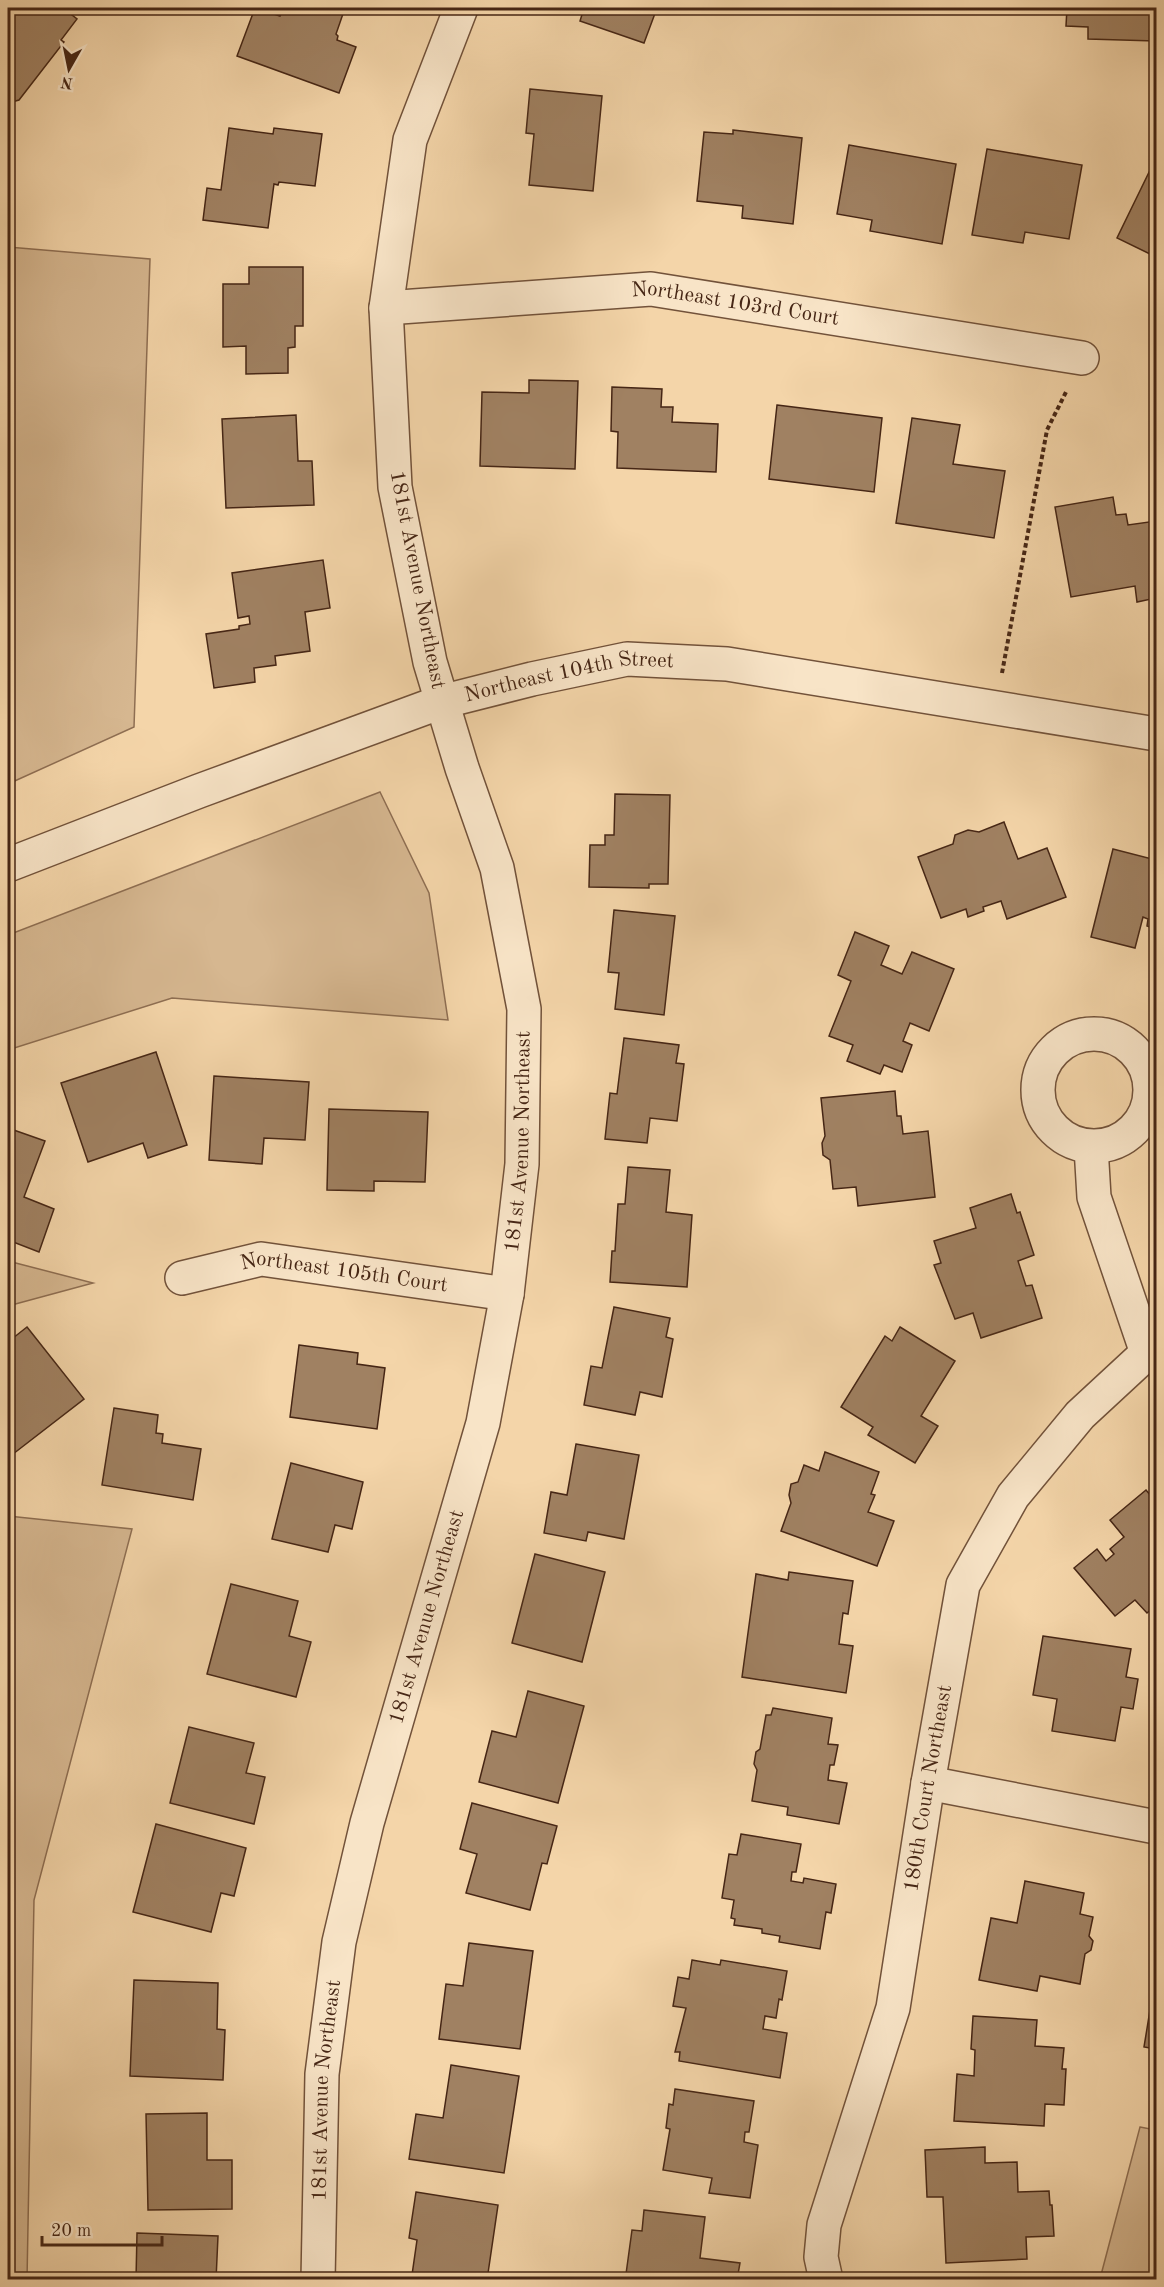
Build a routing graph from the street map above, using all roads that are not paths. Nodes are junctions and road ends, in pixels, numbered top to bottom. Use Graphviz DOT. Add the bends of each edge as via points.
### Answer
graph roads {
  1 [pos="461,8"];
  2 [pos="386,308"];
  3 [pos="1082,358"];
  4 [pos="441,702"];
  5 [pos="1156,734"];
  6 [pos="8,866"];
  7 [pos="1091,1147"];
  8 [pos="182,1278"];
  9 [pos="507,1294"];
  10 [pos="1152,1352"];
  11 [pos="928,1783"];
  12 [pos="1156,1827"];
  13 [pos="318,2280"];
  14 [pos="826,2280"];
  1 -- 2 [label="street, 181st Avenue Northeast" via="410,140"];
  2 -- 3 [label="street, Northeast 103rd Court" via="651,289"];
  2 -- 4 [label="street, 181st Avenue Northeast" via="395,488"];
  4 -- 5 [label="street, Northeast 104th Street" via="627,659 727,664"];
  4 -- 6 [label="street, Northeast 104th Street"];
  4 -- 9 [label="street, 181st Avenue Northeast" via="497,868 524,1009 522,1164"];
  7 -- 10 [label="street, 180th Court Northeast" via="1094,1197"];
  8 -- 9 [label="street, Northeast 105th Court" via="261,1259"];
  9 -- 13 [label="street, 181st Avenue Northeast" via="483,1423 367,1823 339,1942 322,2074"];
  10 -- 11 [label="street, 180th Court Northeast" via="1080,1414 1012,1496 963,1585"];
  11 -- 12 [label="street"];
  11 -- 14 [label="street, 180th Court Northeast" via="893,2008 824,2225 821,2257"];
}
